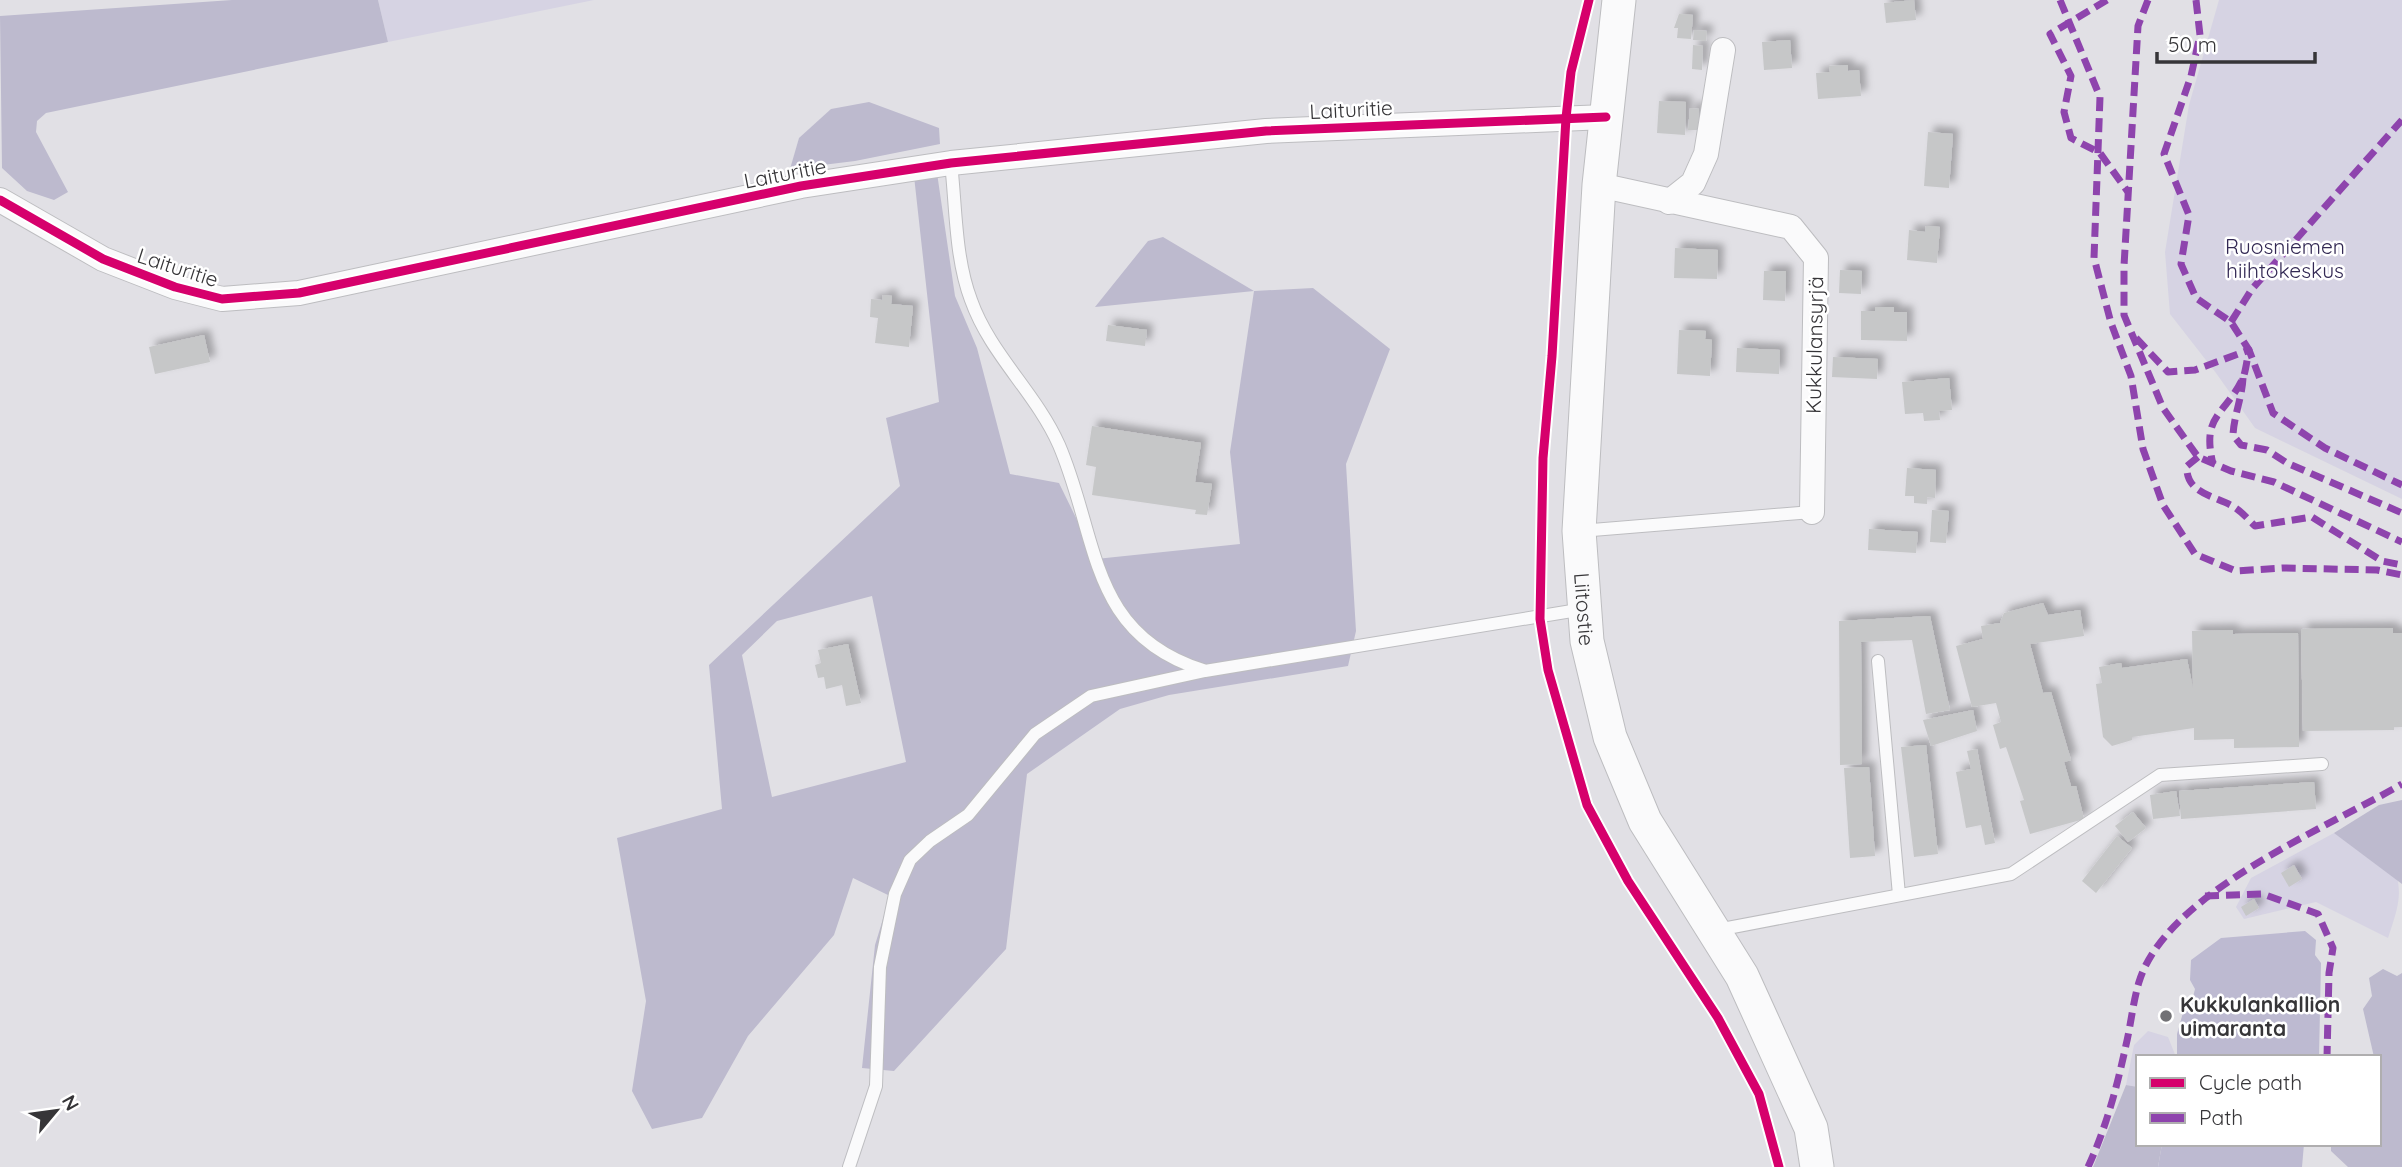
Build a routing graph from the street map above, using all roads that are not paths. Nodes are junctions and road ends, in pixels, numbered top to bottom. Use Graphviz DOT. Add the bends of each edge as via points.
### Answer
graph roads {
  1 [pos="1619,0"];
  2 [pos="1723,50"];
  3 [pos="1606,117"];
  4 [pos="951,163"];
  5 [pos="1599,185"];
  6 [pos="0,200"];
  7 [pos="1669,202"];
  8 [pos="1812,512"];
  9 [pos="1579,531"];
  10 [pos="1585,609"];
  11 [pos="1878,661"];
  12 [pos="1205,671"];
  13 [pos="2322,764"];
  14 [pos="1899,895"];
  15 [pos="1713,930"];
  16 [pos="849,1167"];
  17 [pos="1816,1167"];
  1 -- 3 [label="street, Liitostie"];
  2 -- 7 [label="street" via="1706,154 1693,183"];
  3 -- 4 [label="street, Laituritie" via="1266,131"];
  3 -- 5 [label="street, Liitostie"];
  4 -- 6 [label="street, Laituritie" via="801,186 299,293 222,299 176,287 103,258"];
  4 -- 12 [label="lane" via="971,302 1006,363 1039,406 1059,446 1114,606 1140,638 1177,662"];
  5 -- 7 [label="street, Kukkulansyrjä"];
  5 -- 9 [label="street, Liitostie"];
  7 -- 8 [label="street, Kukkulansyrjä" via="1791,227 1816,257"];
  8 -- 9 [label="lane"];
  9 -- 10 [label="street, Liitostie"];
  10 -- 12 [label="lane"];
  10 -- 15 [label="street, Liitostie" via="1587,640 1610,737 1645,821"];
  11 -- 14 [label="lane"];
  12 -- 16 [label="lane" via="1091,696 1035,734 968,815 910,860 895,894 880,967 876,1086"];
  13 -- 14 [label="lane" via="2160,775 2011,874"];
  14 -- 15 [label="lane"];
  15 -- 17 [label="street, Liitostie" via="1742,976 1811,1128"];
}
